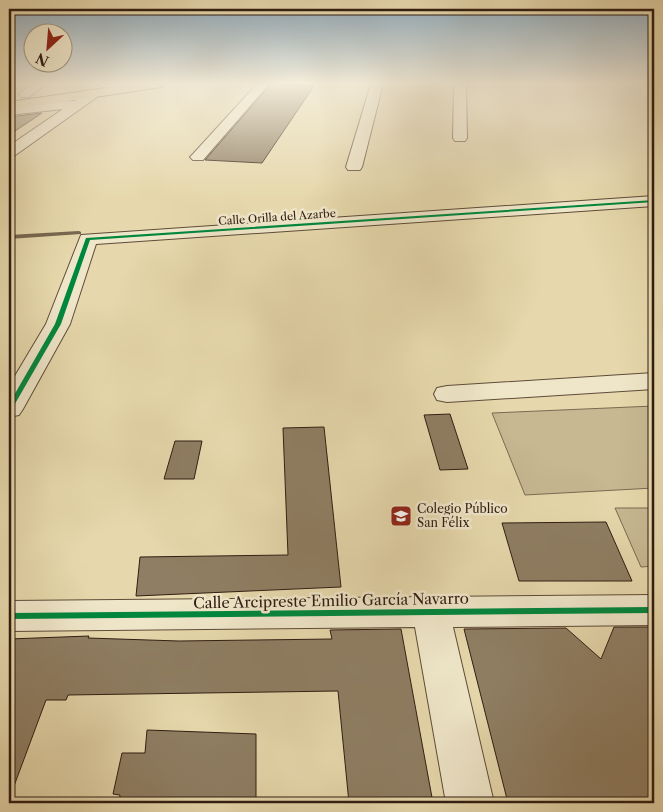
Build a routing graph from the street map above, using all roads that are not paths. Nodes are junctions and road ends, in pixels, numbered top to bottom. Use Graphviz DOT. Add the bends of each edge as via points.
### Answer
graph roads {
  1 [pos="54,122"];
  2 [pos="230,122"];
  3 [pos="366,122"];
  4 [pos="460,122"];
  5 [pos="460,138"];
  6 [pos="9,153"];
  7 [pos="198,157"];
  8 [pos="354,167"];
  9 [pos="654,201"];
  10 [pos="654,381"];
  11 [pos="447,394"];
  12 [pos="9,409"];
  13 [pos="654,610"];
  14 [pos="431,613"];
  15 [pos="9,616"];
  16 [pos="470,803"];
  1 -- 6 [label="street"];
  2 -- 7 [label="street"];
  3 -- 8 [label="street"];
  4 -- 5 [label="street"];
  9 -- 12 [label="street, Calle Orilla del Azarbe" via="88,240 58,324"];
  10 -- 11 [label="street"];
  13 -- 14 [label="street, Calle Arcipreste Emilio García Navarro"];
  14 -- 15 [label="street, Calle Arcipreste Emilio García Navarro"];
  14 -- 16 [label="street"];
}
